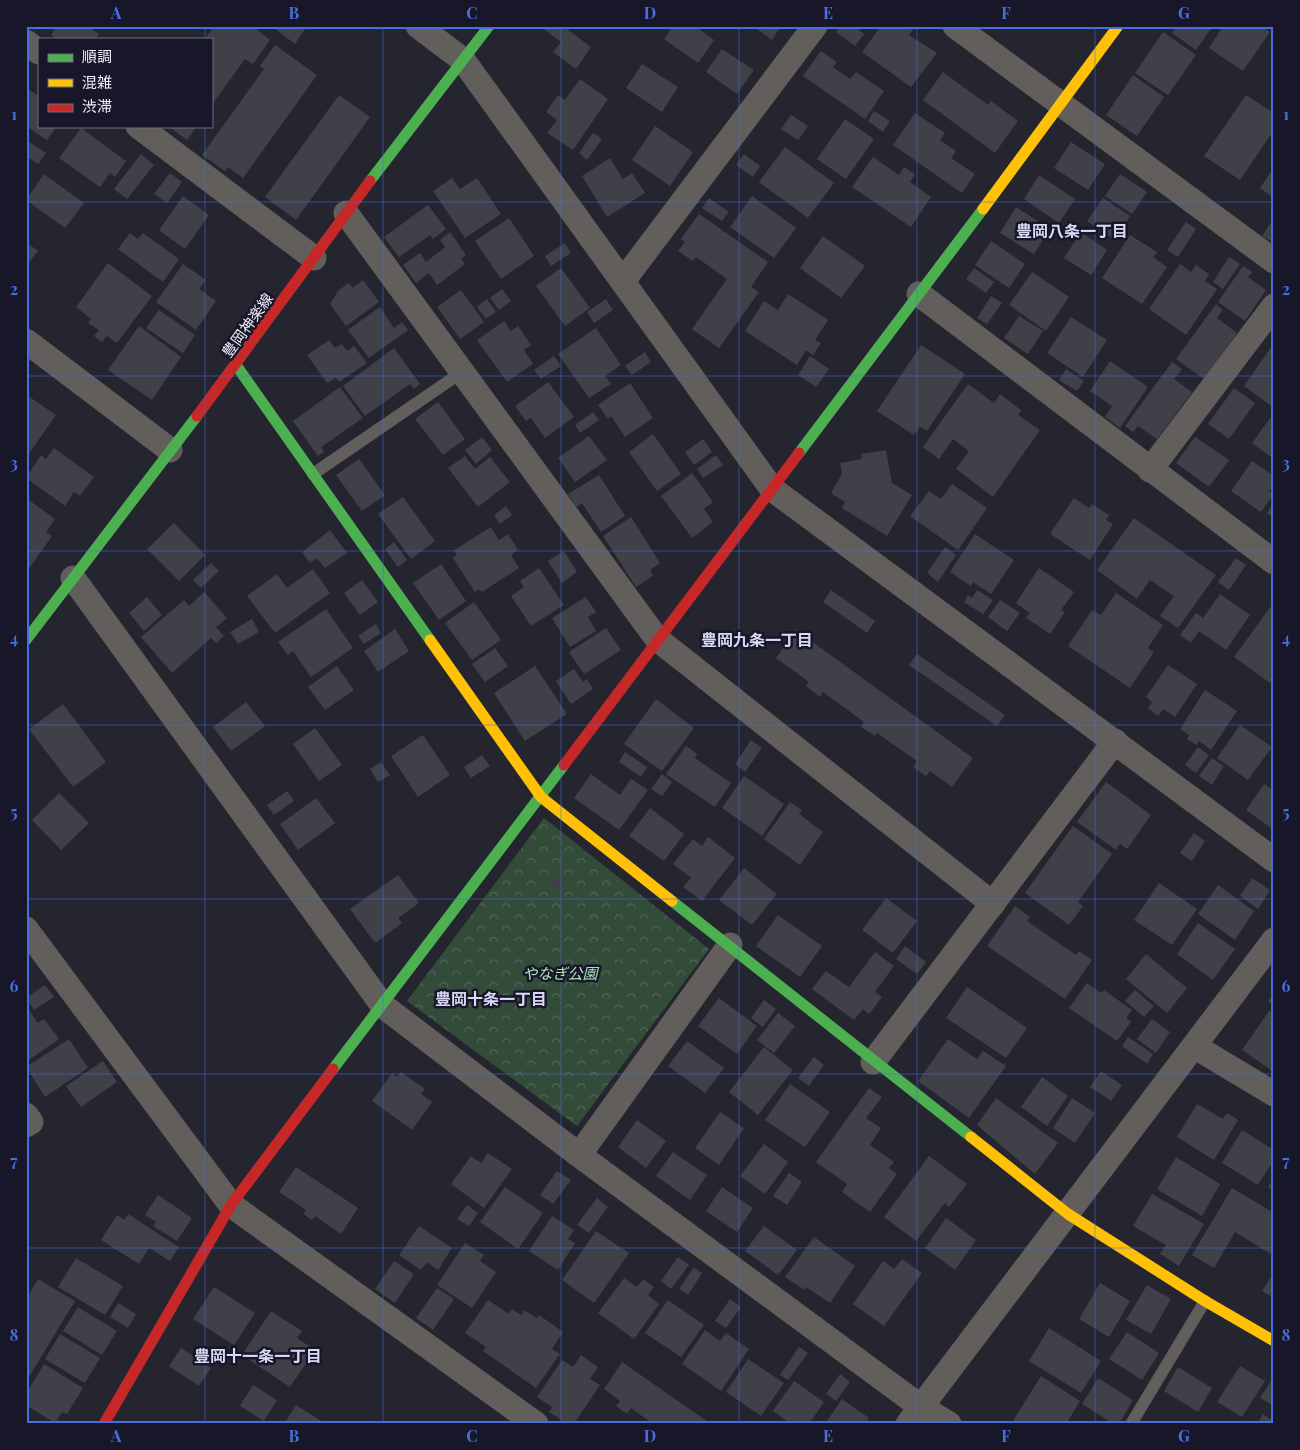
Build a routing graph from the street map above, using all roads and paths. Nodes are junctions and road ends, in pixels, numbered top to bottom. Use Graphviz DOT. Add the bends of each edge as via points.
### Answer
graph roads {
  1 [pos="418,26"];
  2 [pos="489,26"];
  3 [pos="815,26"];
  4 [pos="954,26"];
  5 [pos="1118,26"];
  6 [pos="26,42"];
  7 [pos="38,51"];
  8 [pos="463,60"];
  9 [pos="1062,105"];
  10 [pos="141,128"];
  11 [pos="346,213"];
  12 [pos="314,258"];
  13 [pos="1274,261"];
  14 [pos="623,280"];
  15 [pos="919,294"];
  16 [pos="1274,306"];
  17 [pos="26,341"];
  18 [pos="236,365"];
  19 [pos="462,372"];
  20 [pos="170,450"];
  21 [pos="1150,470"];
  22 [pos="313,474"];
  23 [pos="772,488"];
  24 [pos="1274,562"];
  25 [pos="73,578"];
  26 [pos="657,639"];
  27 [pos="26,640"];
  28 [pos="1115,741"];
  29 [pos="541,797"];
  30 [pos="1274,860"];
  31 [pos="993,904"];
  32 [pos="26,929"];
  33 [pos="1274,940"];
  34 [pos="730,946"];
  35 [pos="383,1006"];
  36 [pos="1194,1046"];
  37 [pos="873,1062"];
  38 [pos="1274,1094"];
  39 [pos="26,1115"];
  40 [pos="26,1125"];
  41 [pos="579,1155"];
  42 [pos="230,1205"];
  43 [pos="1068,1214"];
  44 [pos="1205,1301"];
  45 [pos="1274,1341"];
  46 [pos="914,1416"];
  47 [pos="104,1424"];
  48 [pos="536,1424"];
  49 [pos="949,1424"];
  50 [pos="1131,1424"];
  1 -- 8 [label="street"];
  2 -- 8 [label="street, 豊岡神楽線"];
  3 -- 14 [label="street"];
  4 -- 9 [label="street"];
  5 -- 9 [label="street"];
  6 -- 7 [label="street"];
  8 -- 11 [label="street, 豊岡神楽線"];
  8 -- 14 [label="street"];
  9 -- 13 [label="street"];
  9 -- 15 [label="street"];
  10 -- 12 [label="street"];
  11 -- 12 [label="street, 豊岡神楽線"];
  11 -- 19 [label="street"];
  12 -- 18 [label="street, 豊岡神楽線"];
  14 -- 23 [label="street"];
  15 -- 21 [label="street"];
  15 -- 23 [label="street"];
  16 -- 21 [label="street"];
  17 -- 20 [label="street"];
  18 -- 20 [label="street, 豊岡神楽線"];
  18 -- 22 [label="street"];
  19 -- 22 [label="lane"];
  19 -- 26 [label="street"];
  20 -- 25 [label="street, 豊岡神楽線"];
  21 -- 24 [label="street"];
  22 -- 29 [label="street"];
  23 -- 26 [label="street"];
  23 -- 28 [label="street"];
  25 -- 27 [label="street, 豊岡神楽線"];
  25 -- 35 [label="street"];
  26 -- 29 [label="street"];
  26 -- 31 [label="street"];
  28 -- 30 [label="street"];
  28 -- 31 [label="street"];
  29 -- 34 [label="street"];
  29 -- 35 [label="street"];
  31 -- 37 [label="street"];
  32 -- 42 [label="street"];
  33 -- 36 [label="street"];
  34 -- 37 [label="street"];
  34 -- 41 [label="street"];
  35 -- 41 [label="street"];
  35 -- 42 [label="street"];
  36 -- 38 [label="street"];
  36 -- 43 [label="street"];
  37 -- 43 [label="street"];
  39 -- 40 [label="street" via="31,1122"];
  41 -- 46 [label="street"];
  42 -- 47 [label="street"];
  42 -- 48 [label="street"];
  43 -- 44 [label="street"];
  43 -- 46 [label="street"];
  44 -- 45 [label="street"];
  44 -- 50 [label="lane"];
  46 -- 49 [label="street"];
}
